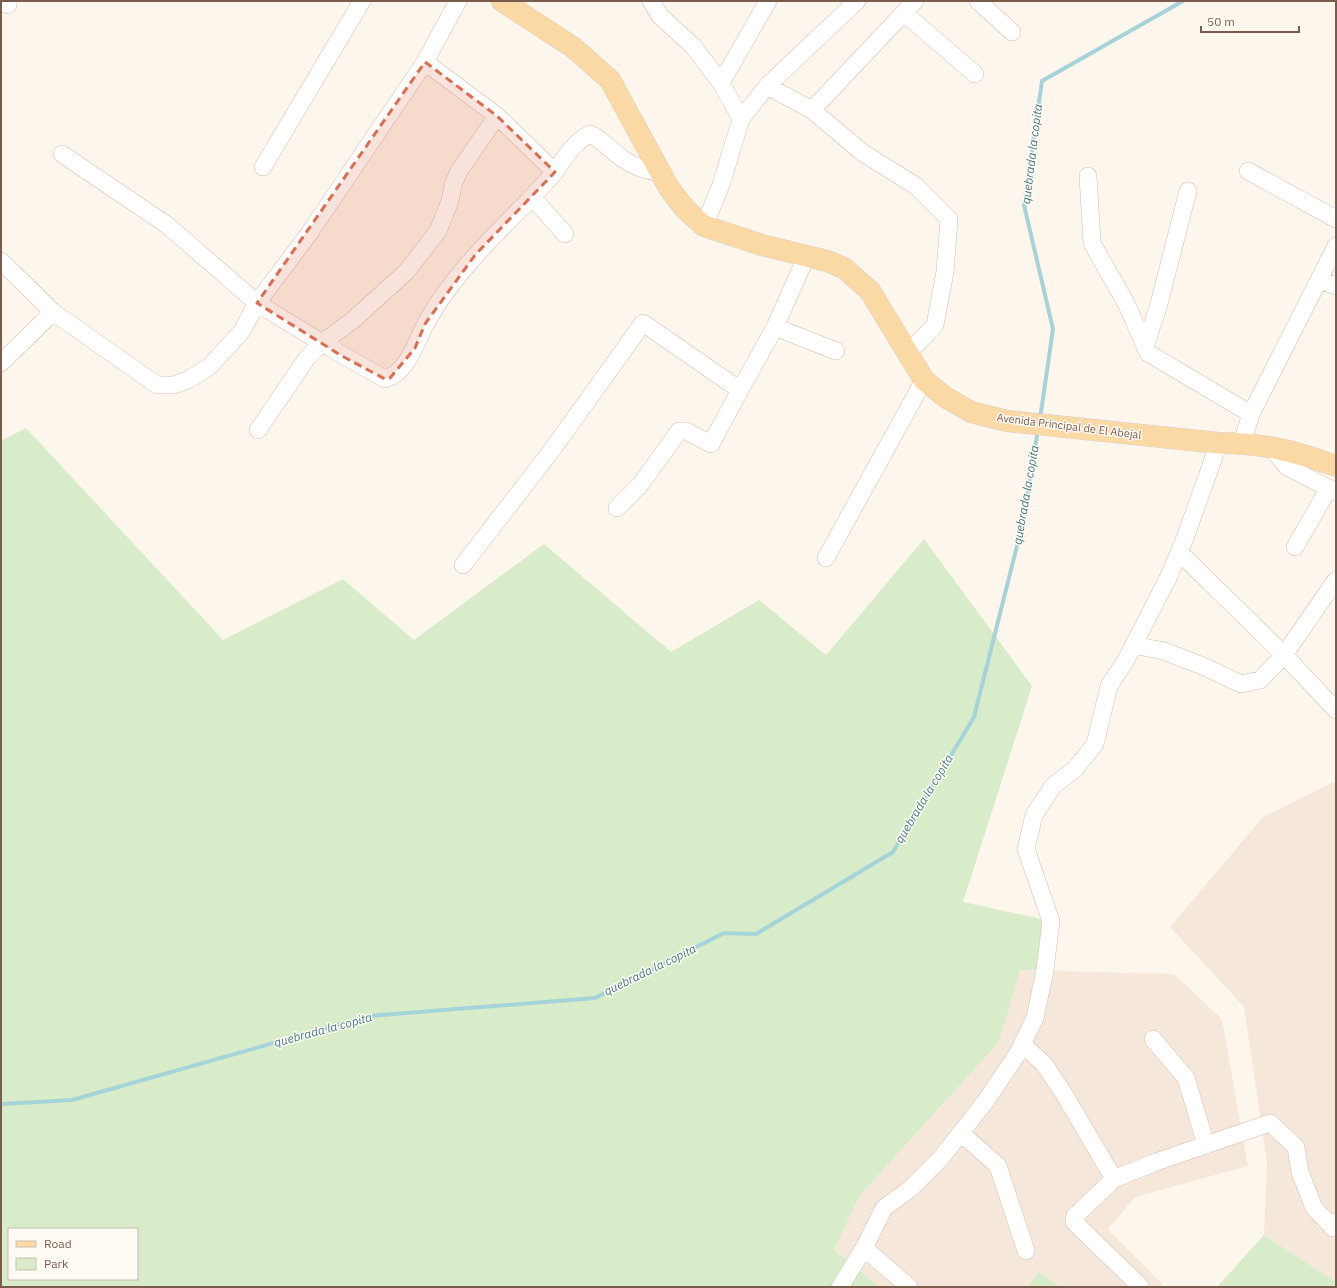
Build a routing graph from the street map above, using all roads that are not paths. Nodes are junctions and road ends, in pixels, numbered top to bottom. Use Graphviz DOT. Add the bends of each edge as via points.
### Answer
graph roads {
  1 [pos="8,1"];
  2 [pos="362,1"];
  3 [pos="458,1"];
  4 [pos="502,1"];
  5 [pos="651,1"];
  6 [pos="768,1"];
  7 [pos="857,1"];
  8 [pos="978,1"];
  9 [pos="1,2"];
  10 [pos="910,7"];
  11 [pos="1012,32"];
  12 [pos="425,62"];
  13 [pos="975,74"];
  14 [pos="721,83"];
  15 [pos="767,86"];
  16 [pos="812,110"];
  17 [pos="497,116"];
  18 [pos="741,119"];
  19 [pos="62,154"];
  20 [pos="263,167"];
  21 [pos="1248,171"];
  22 [pos="555,172"];
  23 [pos="662,173"];
  24 [pos="1088,176"];
  25 [pos="1188,191"];
  26 [pos="532,197"];
  27 [pos="1336,219"];
  28 [pos="704,226"];
  29 [pos="564,234"];
  30 [pos="1336,246"];
  31 [pos="807,255"];
  32 [pos="1,261"];
  33 [pos="1319,280"];
  34 [pos="1336,286"];
  35 [pos="257,303"];
  36 [pos="53,312"];
  37 [pos="775,327"];
  38 [pos="322,343"];
  39 [pos="1145,347"];
  40 [pos="836,351"];
  41 [pos="908,353"];
  42 [pos="1,363"];
  43 [pos="924,380"];
  44 [pos="740,390"];
  45 [pos="1251,414"];
  46 [pos="258,430"];
  47 [pos="1219,443"];
  48 [pos="1242,443"];
  49 [pos="1270,446"];
  50 [pos="1336,466"];
  51 [pos="1332,490"];
  52 [pos="618,508"];
  53 [pos="1295,547"];
  54 [pos="1179,552"];
  55 [pos="826,558"];
  56 [pos="463,566"];
  57 [pos="1336,580"];
  58 [pos="1133,645"];
  59 [pos="1284,655"];
  60 [pos="1336,710"];
  61 [pos="1153,1039"];
  62 [pos="1022,1044"];
  63 [pos="961,1133"];
  64 [pos="1206,1145"];
  65 [pos="1114,1179"];
  66 [pos="1335,1226"];
  67 [pos="864,1248"];
  68 [pos="1026,1251"];
  69 [pos="1140,1286"];
  70 [pos="840,1287"];
  71 [pos="909,1287"];
  1 -- 9 [label="street" via="8,5"];
  2 -- 20 [label="street"];
  3 -- 12 [label="street"];
  4 -- 23 [label="main road, Avenida Principal de El Abejal" via="574,48 610,80"];
  5 -- 14 [label="street" via="660,16 693,46"];
  6 -- 14 [label="street"];
  7 -- 15 [label="street"];
  8 -- 11 [label="street"];
  10 -- 13 [label="street"];
  10 -- 16 [label="street"];
  12 -- 17 [label="street"];
  12 -- 35 [label="street" via="308,235"];
  14 -- 18 [label="street"];
  15 -- 16 [label="street"];
  15 -- 18 [label="street"];
  16 -- 41 [label="street" via="863,153 916,186 949,219 945,272 935,325"];
  17 -- 22 [label="street"];
  17 -- 38 [label="street" via="459,171 438,231 411,266 353,320"];
  18 -- 28 [label="street" via="721,185"];
  19 -- 35 [label="street" via="167,225"];
  21 -- 27 [label="street"];
  22 -- 23 [label="street" via="570,150 590,134 609,146 623,160 646,171"];
  22 -- 26 [label="street"];
  23 -- 28 [label="main road, Avenida Principal de El Abejal" via="684,209"];
  24 -- 39 [label="street" via="1092,243"];
  25 -- 39 [label="street" via="1159,304"];
  26 -- 29 [label="street"];
  26 -- 38 [label="street" via="475,255 426,324 415,348 390,378 385,379 376,375"];
  28 -- 31 [label="main road, Avenida Principal de El Abejal" via="762,245"];
  30 -- 33 [label="street"];
  31 -- 37 [label="street"];
  31 -- 41 [label="main road, Avenida Principal de El Abejal" via="844,268 870,291"];
  32 -- 36 [label="street"];
  33 -- 34 [label="street"];
  33 -- 45 [label="street"];
  35 -- 36 [label="street" via="242,331 210,366 190,379 174,385 157,385"];
  35 -- 38 [label="street"];
  36 -- 42 [label="street"];
  37 -- 40 [label="street"];
  37 -- 44 [label="street"];
  38 -- 46 [label="street" via="307,358"];
  39 -- 45 [label="street" via="1148,353"];
  41 -- 43 [label="main road, Avenida Principal de El Abejal"];
  43 -- 47 [label="main road, Avenida Principal de El Abejal" via="945,397 971,412 1007,421"];
  43 -- 55 [label="street"];
  44 -- 52 [label="street" via="711,444 686,431 679,431 640,485"];
  44 -- 56 [label="street" via="643,323 549,454"];
  45 -- 48 [label="street"];
  47 -- 48 [label="main road, Avenida Principal de El Abejal"];
  47 -- 54 [label="street"];
  48 -- 49 [label="main road, Avenida Principal de El Abejal"];
  49 -- 50 [label="main road, Avenida Principal de El Abejal"];
  49 -- 51 [label="street" via="1287,467"];
  51 -- 53 [label="street"];
  54 -- 58 [label="street"];
  54 -- 59 [label="street"];
  57 -- 59 [label="street"];
  58 -- 59 [label="street" via="1164,651 1241,684 1260,680"];
  58 -- 62 [label="street" via="1109,686 1095,744 1074,769 1053,786 1034,815 1026,849 1051,920 1045,970 1035,1018"];
  59 -- 60 [label="street"];
  61 -- 64 [label="street" via="1186,1078"];
  62 -- 63 [label="street" via="985,1102"];
  62 -- 65 [label="street" via="1044,1064"];
  63 -- 67 [label="street" via="941,1158 910,1189 884,1208"];
  63 -- 68 [label="street" via="998,1166"];
  64 -- 65 [label="street"];
  64 -- 66 [label="street" via="1270,1123 1296,1147 1300,1172 1314,1208"];
  65 -- 69 [label="street" via="1075,1216 1074,1222"];
  67 -- 70 [label="street"];
  67 -- 71 [label="street"];
}
